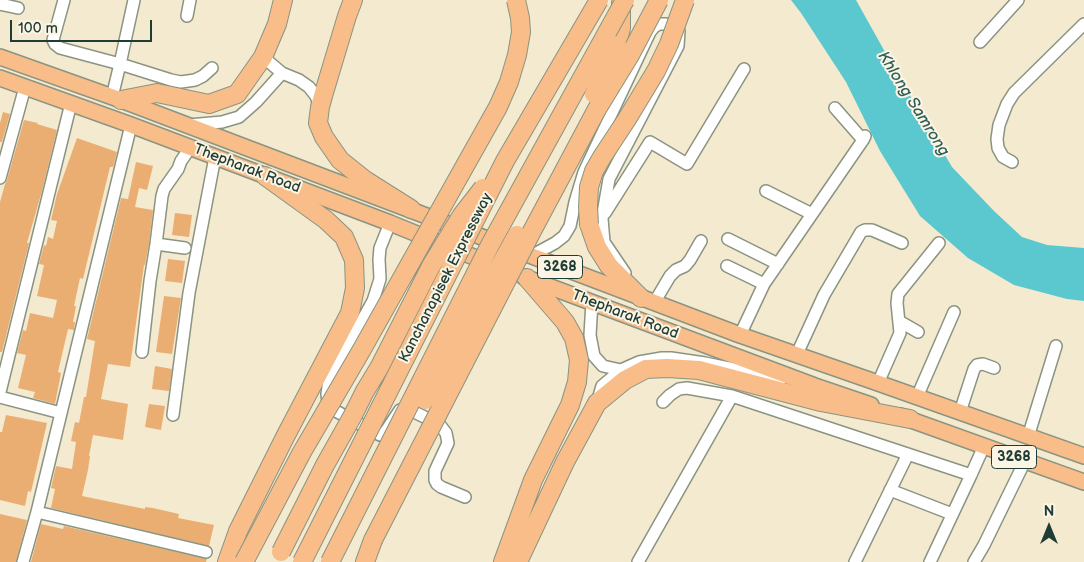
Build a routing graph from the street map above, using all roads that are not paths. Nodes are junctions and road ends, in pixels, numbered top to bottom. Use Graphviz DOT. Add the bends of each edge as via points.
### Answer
graph roads {
  1 [pos="64,0"];
  2 [pos="134,0"];
  3 [pos="190,0"];
  4 [pos="283,0"];
  5 [pos="353,0"];
  6 [pos="516,0"];
  7 [pos="599,0"];
  8 [pos="623,0"];
  9 [pos="658,0"];
  10 [pos="685,0"];
  11 [pos="1018,0"];
  12 [pos="0,4"];
  13 [pos="18,8"];
  14 [pos="187,16"];
  15 [pos="1084,24"];
  16 [pos="980,42"];
  17 [pos="0,57"];
  18 [pos="263,57"];
  19 [pos="120,64"];
  20 [pos="212,68"];
  21 [pos="744,69"];
  22 [pos="282,73"];
  23 [pos="0,78"];
  24 [pos="25,87"];
  25 [pos="116,98"];
  26 [pos="71,103"];
  27 [pos="320,108"];
  28 [pos="835,108"];
  29 [pos="131,125"];
  30 [pos="188,125"];
  31 [pos="190,148"];
  32 [pos="215,157"];
  33 [pos="505,162"];
  34 [pos="1012,162"];
  35 [pos="265,176"];
  36 [pos="0,178"];
  37 [pos="766,191"];
  38 [pos="410,209"];
  39 [pos="812,214"];
  40 [pos="596,222"];
  41 [pos="390,223"];
  42 [pos="728,239"];
  43 [pos="701,241"];
  44 [pos="902,243"];
  45 [pos="939,243"];
  46 [pos="156,244"];
  47 [pos="185,248"];
  48 [pos="531,256"];
  49 [pos="778,264"];
  50 [pos="727,266"];
  51 [pos="526,278"];
  52 [pos="764,284"];
  53 [pos="648,300"];
  54 [pos="592,302"];
  55 [pos="954,312"];
  56 [pos="899,321"];
  57 [pos="918,332"];
  58 [pos="740,334"];
  59 [pos="1056,346"];
  60 [pos="142,352"];
  61 [pos="798,354"];
  62 [pos="994,368"];
  63 [pos="621,370"];
  64 [pos="878,382"];
  65 [pos="815,386"];
  66 [pos="0,392"];
  67 [pos="732,396"];
  68 [pos="0,397"];
  69 [pos="917,397"];
  70 [pos="663,402"];
  71 [pos="596,403"];
  72 [pos="960,412"];
  73 [pos="61,413"];
  74 [pos="173,415"];
  75 [pos="910,419"];
  76 [pos="1028,437"];
  77 [pos="984,446"];
  78 [pos="908,454"];
  79 [pos="1084,456"];
  80 [pos="1025,461"];
  81 [pos="971,475"];
  82 [pos="1084,482"];
  83 [pos="890,490"];
  84 [pos="465,497"];
  85 [pos="37,512"];
  86 [pos="952,514"];
  87 [pos="345,534"];
  88 [pos="206,552"];
  89 [pos="278,557"];
  90 [pos="24,562"];
  91 [pos="227,562"];
  92 [pos="244,562"];
  93 [pos="302,562"];
  94 [pos="330,562"];
  95 [pos="365,562"];
  96 [pos="503,562"];
  97 [pos="518,562"];
  98 [pos="638,562"];
  99 [pos="855,562"];
  100 [pos="930,562"];
  101 [pos="974,562"];
  1 -- 19 [label="street" via="53,40 55,44"];
  2 -- 19 [label="street"];
  3 -- 14 [label="street"];
  4 -- 18 [label="highway"];
  5 -- 27 [label="highway"];
  6 -- 92 [label="highway, bridge" via="521,32 519,48 498,107 302,452"];
  7 -- 33 [label="highway, Kanchanapisek Expressway, bridge"];
  8 -- 87 [label="highway, Kanchanapisek Expressway, bridge" via="490,245"];
  8 -- 87 [label="highway, bridge" via="617,45 598,86 398,451"];
  9 -- 95 [label="highway, bridge" via="535,225"];
  10 -- 40 [label="highway, bridge" via="656,71 594,171 588,200"];
  11 -- 16 [label="street"];
  12 -- 13 [label="street"];
  15 -- 34 [label="street" via="1014,93 1007,104 997,138 1003,157"];
  17 -- 25 [label="main road, Thepharak Road / 3268"];
  18 -- 22 [label="street"];
  18 -- 25 [label="highway" via="237,94 208,104 157,93"];
  19 -- 20 [label="street" via="181,82 195,80"];
  19 -- 25 [label="street"];
  21 -- 40 [label="street" via="687,164 650,142"];
  22 -- 27 [label="street" via="309,87"];
  22 -- 30 [label="street" via="239,117"];
  23 -- 24 [label="main road, Thepharak Road / 3268"];
  24 -- 26 [label="main road, Thepharak Road / 3268"];
  24 -- 36 [label="street"];
  25 -- 30 [label="main road, Thepharak Road / 3268"];
  26 -- 29 [label="main road, Thepharak Road / 3268"];
  26 -- 66 [label="street"];
  27 -- 38 [label="highway" via="318,123 340,159 365,180"];
  28 -- 39 [label="street" via="864,138"];
  29 -- 31 [label="main road, Thepharak Road / 3268"];
  29 -- 73 [label="street"];
  30 -- 38 [label="main road, Thepharak Road / 3268"];
  31 -- 32 [label="main road, Thepharak Road / 3268"];
  31 -- 46 [label="street" via="164,189"];
  32 -- 35 [label="main road, Thepharak Road / 3268"];
  32 -- 74 [label="street" via="189,292"];
  33 -- 89 [label="highway, bridge" via="462,215 431,266"];
  33 -- 93 [label="highway, Kanchanapisek Expressway, bridge"];
  35 -- 41 [label="main road, Thepharak Road / 3268"];
  35 -- 91 [label="highway" via="344,237 354,260 355,288 350,313 242,522"];
  37 -- 39 [label="street"];
  38 -- 48 [label="main road, Thepharak Road / 3268"];
  39 -- 49 [label="street"];
  40 -- 48 [label="street" via="609,179 678,46 678,32 672,25 659,24 650,32 584,172 570,226 564,236"];
  40 -- 53 [label="highway" via="597,247 610,266"];
  41 -- 51 [label="main road, Thepharak Road / 3268"];
  41 -- 84 [label="street" via="380,248 380,279 374,301 329,380 328,403 332,409 380,436 400,410 408,409 439,424 448,443 435,471 435,480 442,487"];
  42 -- 49 [label="street"];
  43 -- 53 [label="street" via="685,266 676,270"];
  44 -- 61 [label="street" via="872,230 861,232 824,295"];
  45 -- 56 [label="street" via="898,294"];
  46 -- 47 [label="street"];
  46 -- 60 [label="street"];
  48 -- 53 [label="main road, Thepharak Road / 3268"];
  49 -- 52 [label="street"];
  50 -- 52 [label="street"];
  51 -- 54 [label="main road, Thepharak Road / 3268"];
  51 -- 96 [label="highway" via="565,322 574,338 579,360 570,405 533,480"];
  52 -- 58 [label="street"];
  53 -- 58 [label="main road, Thepharak Road / 3268"];
  54 -- 63 [label="street" via="590,335 594,356 603,366"];
  54 -- 65 [label="main road, Thepharak Road / 3268"];
  55 -- 69 [label="street"];
  56 -- 57 [label="street"];
  56 -- 64 [label="street" via="900,333"];
  58 -- 61 [label="main road, Thepharak Road / 3268"];
  59 -- 76 [label="street"];
  61 -- 64 [label="main road, Thepharak Road / 3268"];
  62 -- 72 [label="street" via="977,364"];
  63 -- 65 [label="street" via="640,362 671,358"];
  63 -- 71 [label="street" via="602,386"];
  64 -- 69 [label="main road, Thepharak Road / 3268"];
  65 -- 75 [label="main road, Thepharak Road / 3268"];
  67 -- 70 [label="street" via="687,388 679,389"];
  67 -- 78 [label="street"];
  67 -- 98 [label="street"];
  68 -- 73 [label="street"];
  69 -- 72 [label="main road, Thepharak Road / 3268"];
  71 -- 75 [label="highway" via="625,380 646,369 667,368 699,370 821,402"];
  71 -- 97 [label="highway"];
  72 -- 76 [label="main road, Thepharak Road / 3268"];
  73 -- 85 [label="street"];
  75 -- 77 [label="main road, Thepharak Road / 3268"];
  76 -- 79 [label="main road, Thepharak Road / 3268"];
  77 -- 80 [label="main road, Thepharak Road / 3268"];
  77 -- 81 [label="street"];
  78 -- 81 [label="street"];
  78 -- 83 [label="street"];
  80 -- 82 [label="main road, Thepharak Road / 3268"];
  80 -- 101 [label="street"];
  81 -- 86 [label="street"];
  83 -- 86 [label="street"];
  83 -- 99 [label="street"];
  85 -- 88 [label="street"];
  85 -- 90 [label="street"];
  86 -- 100 [label="street"];
  87 -- 94 [label="highway, Kanchanapisek Expressway, bridge"];
}
